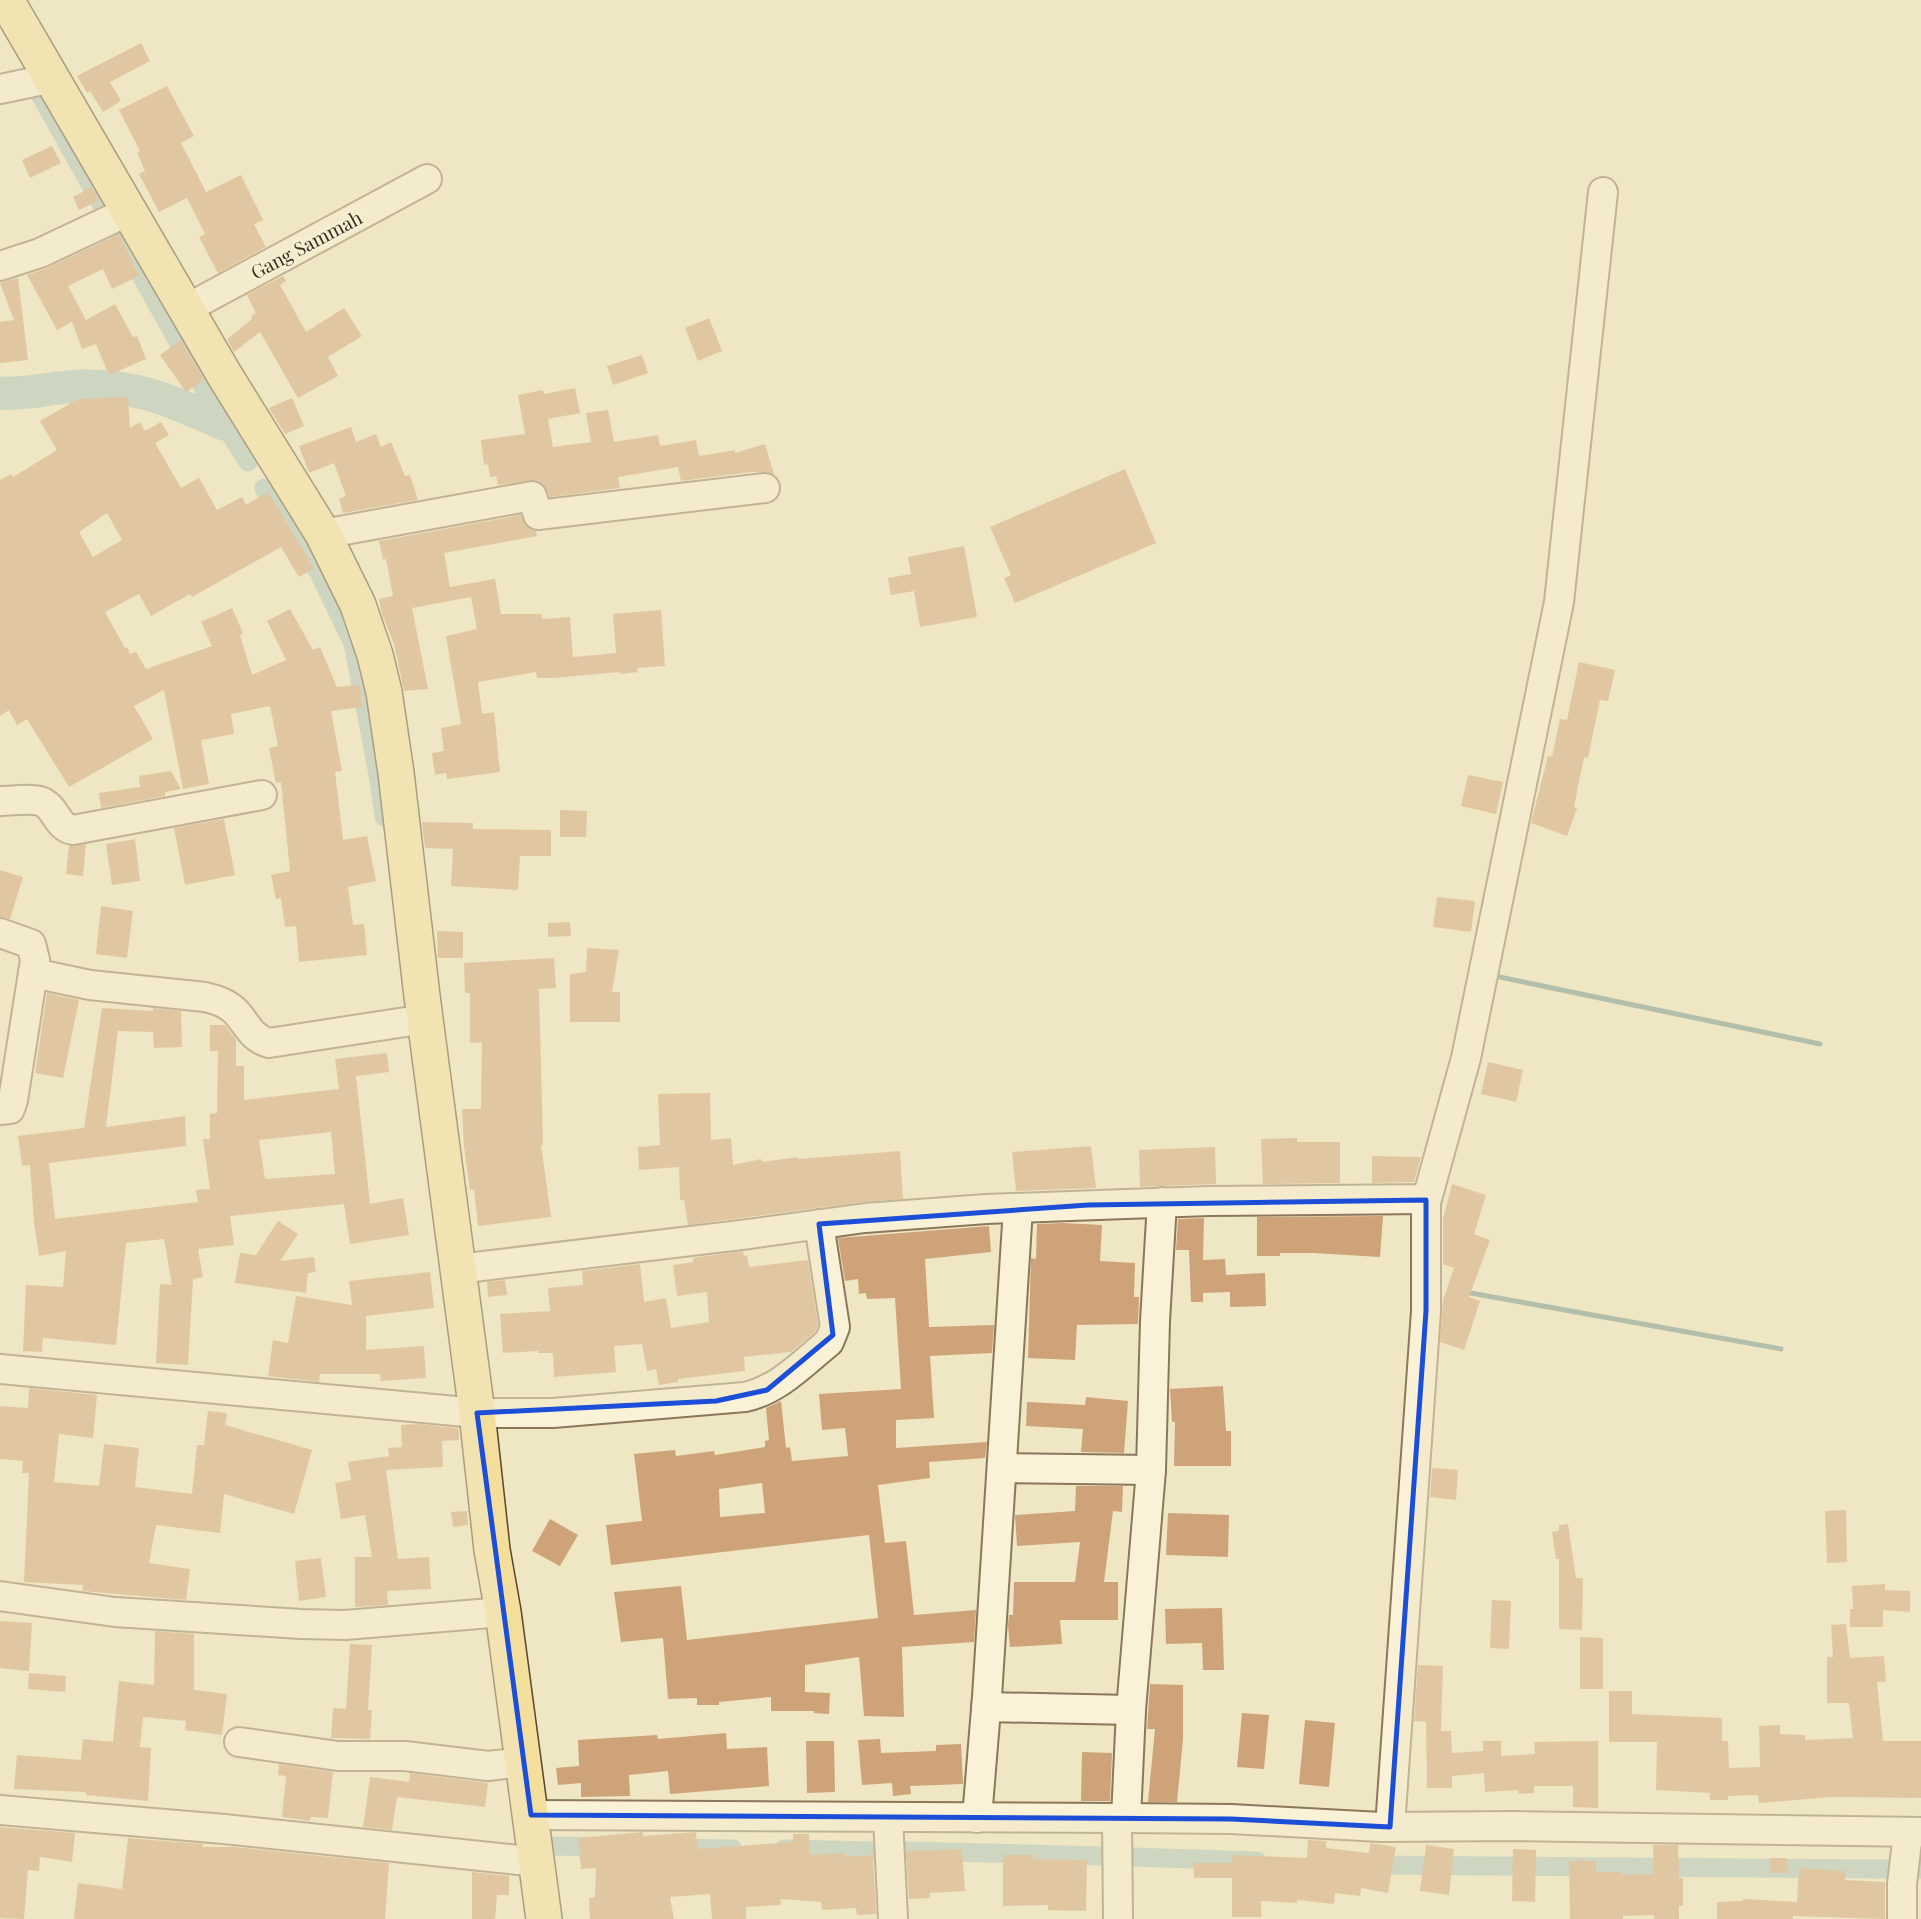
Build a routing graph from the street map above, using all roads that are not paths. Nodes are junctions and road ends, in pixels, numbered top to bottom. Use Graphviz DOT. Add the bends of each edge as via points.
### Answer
graph roads {
  1 [pos="5,0"];
  2 [pos="52,78"];
  3 [pos="0,89"];
  4 [pos="427,179"];
  5 [pos="1604,192"];
  6 [pos="129,211"];
  7 [pos="0,266"];
  8 [pos="186,309"];
  9 [pos="765,488"];
  10 [pos="323,534"];
  11 [pos="262,795"];
  12 [pos="0,801"];
  13 [pos="0,933"];
  14 [pos="33,973"];
  15 [pos="425,1019"];
  16 [pos="0,1110"];
  17 [pos="1426,1200"];
  18 [pos="1163,1202"];
  19 [pos="1018,1208"];
  20 [pos="819,1224"];
  21 [pos="458,1269"];
  22 [pos="0,1368"];
  23 [pos="477,1413"];
  24 [pos="1002,1468"];
  25 [pos="1151,1469"];
  26 [pos="0,1596"];
  27 [pos="503,1612"];
  28 [pos="986,1707"];
  29 [pos="1131,1710"];
  30 [pos="239,1742"];
  31 [pos="523,1762"];
  32 [pos="0,1810"];
  33 [pos="531,1815"];
  34 [pos="888,1817"];
  35 [pos="976,1818"];
  36 [pos="1121,1818"];
  37 [pos="1390,1826"];
  38 [pos="1914,1833"];
  39 [pos="537,1862"];
  40 [pos="544,1919"];
  41 [pos="893,1919"];
  42 [pos="1118,1919"];
  43 [pos="1902,1919"];
  1 -- 2 [label="main road"];
  2 -- 3 [label="street"];
  2 -- 6 [label="main road"];
  4 -- 8 [label="street, Gang Sammah"];
  5 -- 17 [label="street" via="1559,602 1466,1058"];
  6 -- 7 [label="street" via="40,253"];
  6 -- 8 [label="main road"];
  8 -- 10 [label="main road"];
  9 -- 10 [label="street" via="538,515 532,496"];
  10 -- 15 [label="main road" via="358,605 384,692"];
  11 -- 12 [label="street" via="73,830 66,829 40,801"];
  13 -- 14 [label="street" via="31,944"];
  14 -- 15 [label="street" via="223,1002 249,1031 269,1043"];
  14 -- 16 [label="street" via="13,1100 10,1108"];
  15 -- 21 [label="main road"];
  17 -- 18 [label="street"];
  17 -- 37 [label="street" via="1426,1311"];
  18 -- 19 [label="street"];
  18 -- 25 [label="street"];
  19 -- 20 [label="street"];
  19 -- 24 [label="street"];
  20 -- 21 [label="street"];
  20 -- 23 [label="street" via="833,1335 767,1390 716,1401 553,1413"];
  21 -- 23 [label="main road"];
  22 -- 23 [label="street"];
  23 -- 27 [label="main road"];
  24 -- 25 [label="street"];
  24 -- 28 [label="street"];
  25 -- 29 [label="street"];
  26 -- 27 [label="street" via="115,1612 301,1624 345,1625"];
  27 -- 31 [label="main road"];
  28 -- 29 [label="street"];
  28 -- 35 [label="street"];
  29 -- 36 [label="street"];
  30 -- 31 [label="street" via="338,1756 405,1756 488,1766"];
  31 -- 33 [label="main road"];
  32 -- 39 [label="street"];
  33 -- 34 [label="street"];
  33 -- 39 [label="main road"];
  34 -- 35 [label="street"];
  34 -- 41 [label="street"];
  35 -- 36 [label="street"];
  36 -- 37 [label="street"];
  36 -- 42 [label="street"];
  37 -- 38 [label="street"];
  38 -- 43 [label="street" via="1902,1884"];
  39 -- 40 [label="main road"];
}
